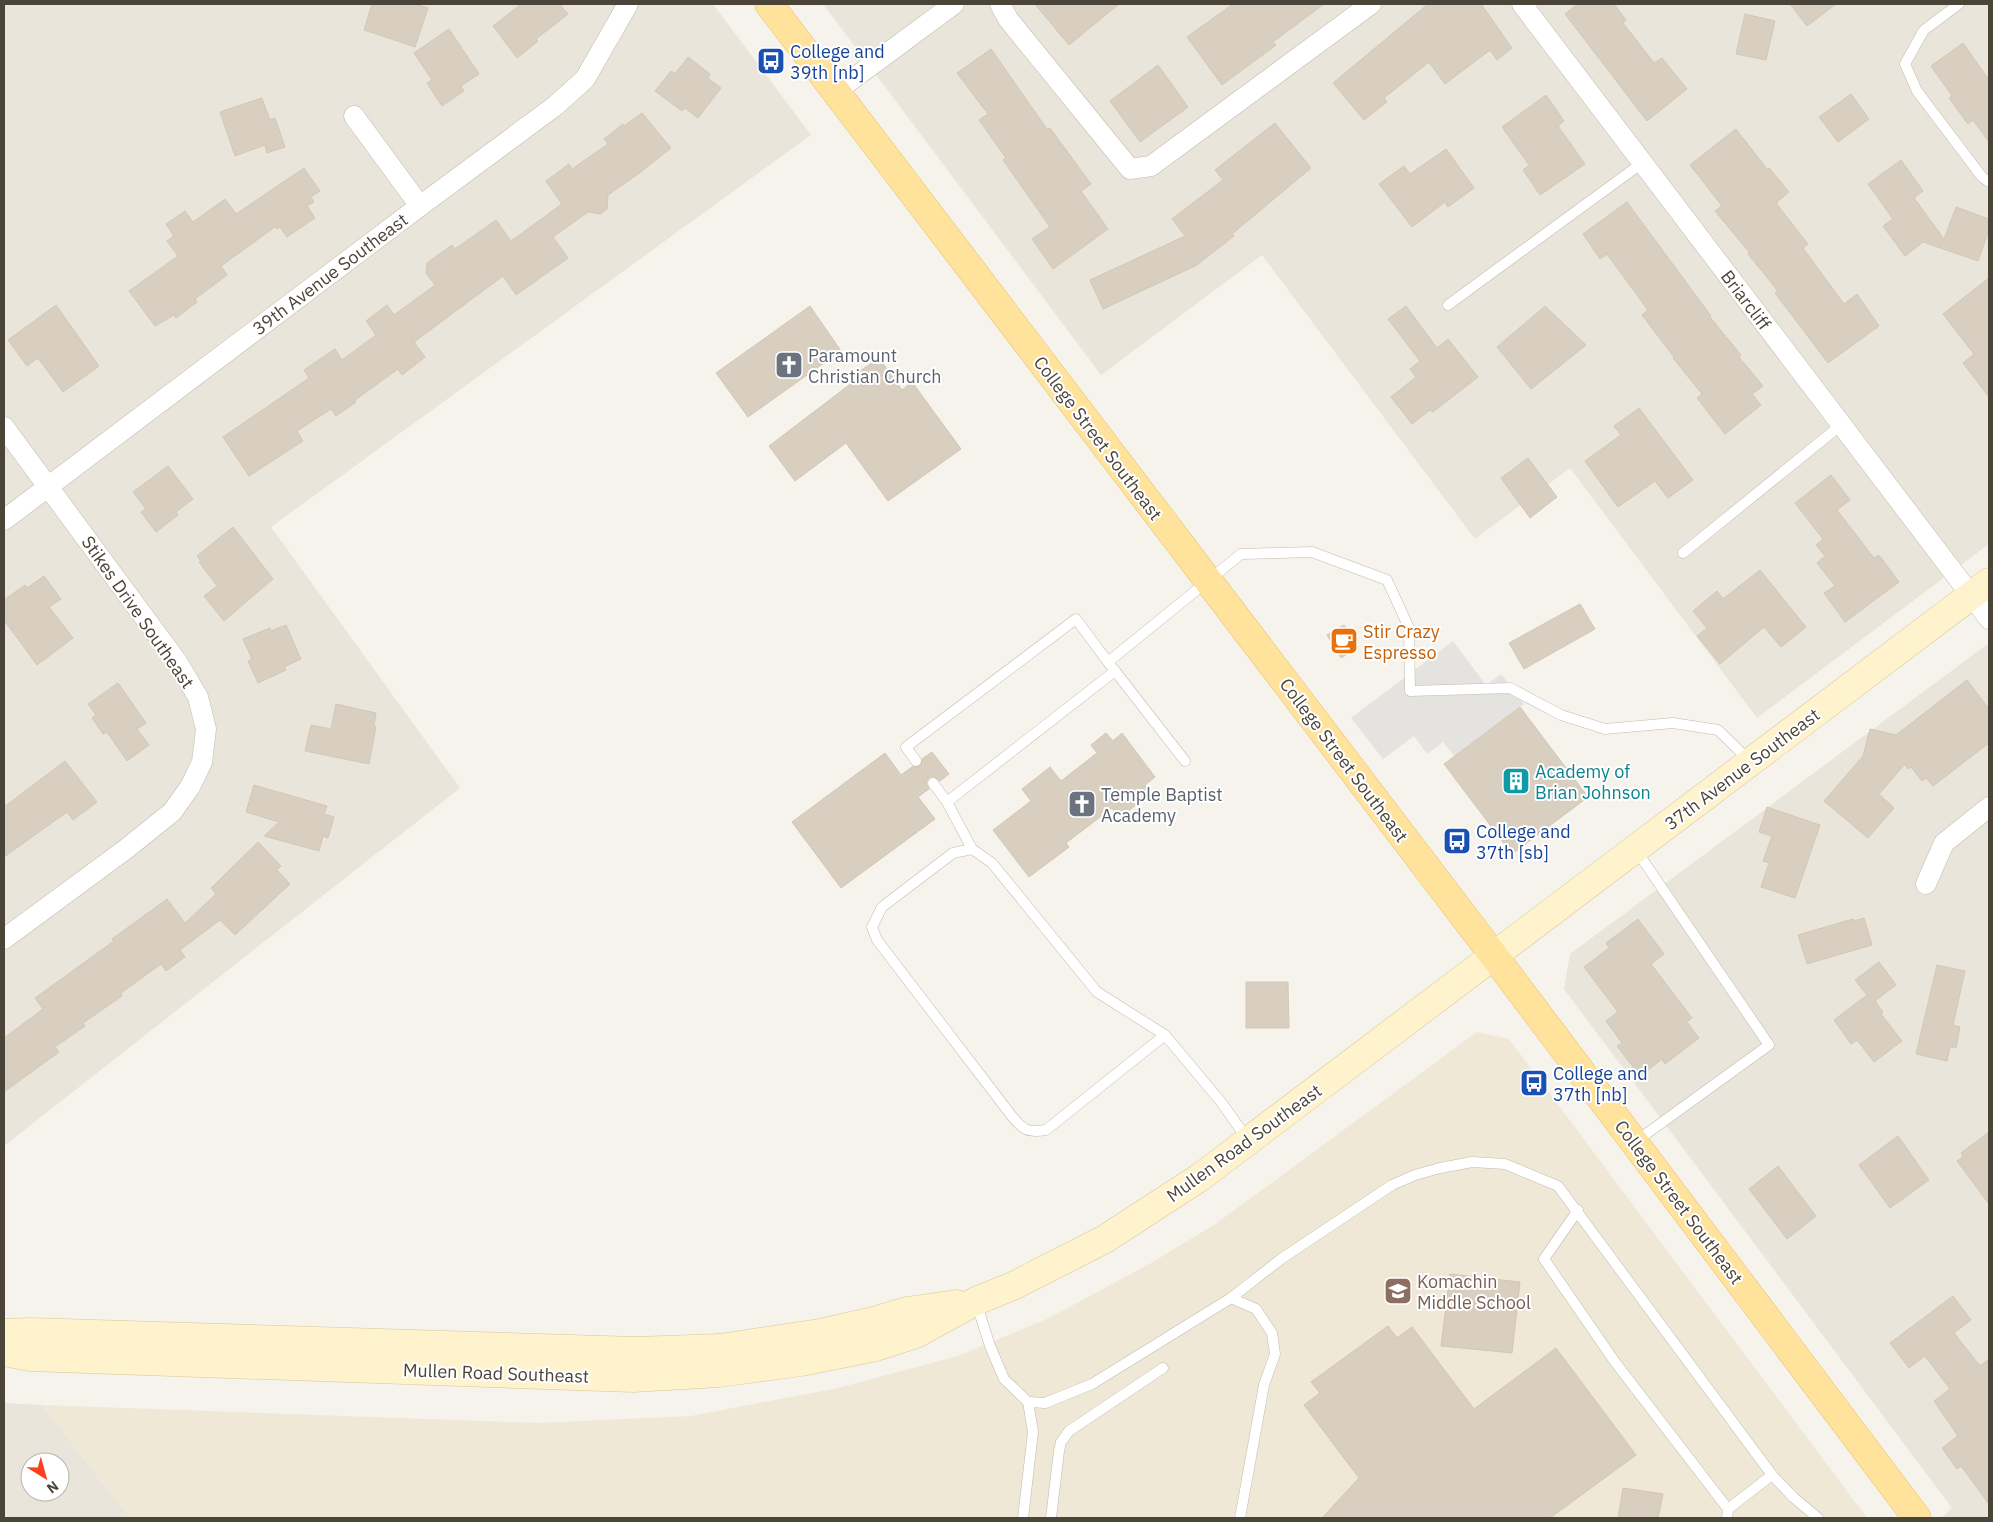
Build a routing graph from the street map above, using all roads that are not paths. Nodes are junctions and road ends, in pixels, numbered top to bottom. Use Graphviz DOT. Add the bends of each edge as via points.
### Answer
graph roads {
  1 [pos="628,4"];
  2 [pos="768,4"];
  3 [pos="954,4"];
  4 [pos="1000,4"];
  5 [pos="1371,4"];
  6 [pos="1522,4"];
  7 [pos="1959,4"];
  8 [pos="835,92"];
  9 [pos="354,116"];
  10 [pos="1642,163"];
  11 [pos="1989,182"];
  12 [pos="420,206"];
  13 [pos="1448,304"];
  14 [pos="1841,425"];
  15 [pos="4,428"];
  16 [pos="48,487"];
  17 [pos="4,520"];
  18 [pos="1683,553"];
  19 [pos="1208,581"];
  20 [pos="1980,589"];
  21 [pos="1989,619"];
  22 [pos="1108,662"];
  23 [pos="1115,671"];
  24 [pos="916,761"];
  25 [pos="1185,762"];
  26 [pos="1752,762"];
  27 [pos="933,783"];
  28 [pos="947,802"];
  29 [pos="1989,807"];
  30 [pos="972,849"];
  31 [pos="1635,850"];
  32 [pos="1926,884"];
  33 [pos="4,938"];
  34 [pos="1494,956"];
  35 [pos="1165,1036"];
  36 [pos="1248,1141"];
  37 [pos="1635,1143"];
  38 [pos="1578,1210"];
  39 [pos="1231,1298"];
  40 [pos="976,1301"];
  41 [pos="4,1333"];
  42 [pos="4,1352"];
  43 [pos="1163,1368"];
  44 [pos="1028,1402"];
  45 [pos="1772,1474"];
  46 [pos="1728,1514"];
  47 [pos="1910,1516"];
  48 [pos="1022,1518"];
  49 [pos="1051,1518"];
  50 [pos="1240,1518"];
  51 [pos="1818,1518"];
  1 -- 12 [label="street, 39th Avenue Southeast" via="586,79 556,106"];
  2 -- 8 [label="main road, College Street Southeast"];
  3 -- 8 [label="street"];
  4 -- 5 [label="street" via="1013,27 1130,169 1151,166"];
  6 -- 10 [label="street, Briarcliff"];
  7 -- 11 [label="lane" via="1924,30 1905,64 1918,91"];
  8 -- 19 [label="main road, College Street Southeast"];
  9 -- 12 [label="street"];
  10 -- 13 [label="lane"];
  10 -- 14 [label="street, Briarcliff"];
  12 -- 16 [label="street, 39th Avenue Southeast"];
  14 -- 18 [label="lane"];
  14 -- 20 [label="street, Briarcliff"];
  15 -- 16 [label="street, Stikes Drive Southeast"];
  16 -- 17 [label="street, 39th Avenue Southeast"];
  16 -- 33 [label="street, Stikes Drive Southeast" via="178,663 198,697 206,730 202,762 190,787 172,812"];
  19 -- 22 [label="lane"];
  19 -- 26 [label="lane" via="1241,554 1312,552 1387,580 1409,628 1410,691 1510,688 1561,715 1605,729 1673,724 1718,730"];
  19 -- 34 [label="main road, College Street Southeast"];
  20 -- 21 [label="street, Briarcliff"];
  20 -- 26 [label="street, 37th Avenue Southeast"];
  22 -- 23 [label="lane"];
  22 -- 24 [label="lane" via="1076,619 906,747"];
  23 -- 25 [label="lane"];
  23 -- 28 [label="lane"];
  26 -- 31 [label="street, 37th Avenue Southeast"];
  27 -- 28 [label="lane"];
  28 -- 30 [label="lane"];
  29 -- 32 [label="street" via="1944,843"];
  30 -- 35 [label="lane" via="992,863 1097,992"];
  30 -- 35 [label="lane" via="953,853 882,907 872,927 877,940 1020,1127 1032,1132 1046,1130"];
  31 -- 34 [label="street, 37th Avenue Southeast"];
  31 -- 37 [label="lane" via="1769,1045"];
  34 -- 36 [label="street, Mullen Road Southeast"];
  34 -- 37 [label="main road, College Street Southeast"];
  35 -- 36 [label="lane" via="1221,1102"];
  36 -- 40 [label="street, Mullen Road Southeast" via="1199,1178 1105,1239 1013,1286"];
  37 -- 47 [label="main road, College Street Southeast"];
  38 -- 39 [label="lane" via="1558,1186 1505,1164 1472,1162 1440,1168 1392,1185 1281,1259"];
  38 -- 45 [label="lane"];
  38 -- 46 [label="lane" via="1544,1259 1615,1362"];
  39 -- 44 [label="lane" via="1092,1384 1044,1403"];
  39 -- 50 [label="lane" via="1256,1309 1272,1333 1275,1354 1264,1385"];
  40 -- 41 [label="street, Mullen Road Southeast" via="907,1311 874,1322 820,1333 720,1348 636,1351"];
  40 -- 42 [label="street, Mullen Road Southeast" via="916,1334 876,1347 801,1362 690,1375 624,1377 30,1357"];
  40 -- 44 [label="lane" via="1004,1379"];
  43 -- 49 [label="lane" via="1070,1431 1061,1442"];
  44 -- 48 [label="lane" via="1033,1432"];
  45 -- 46 [label="lane"];
  45 -- 51 [label="lane" via="1793,1498"];
}
